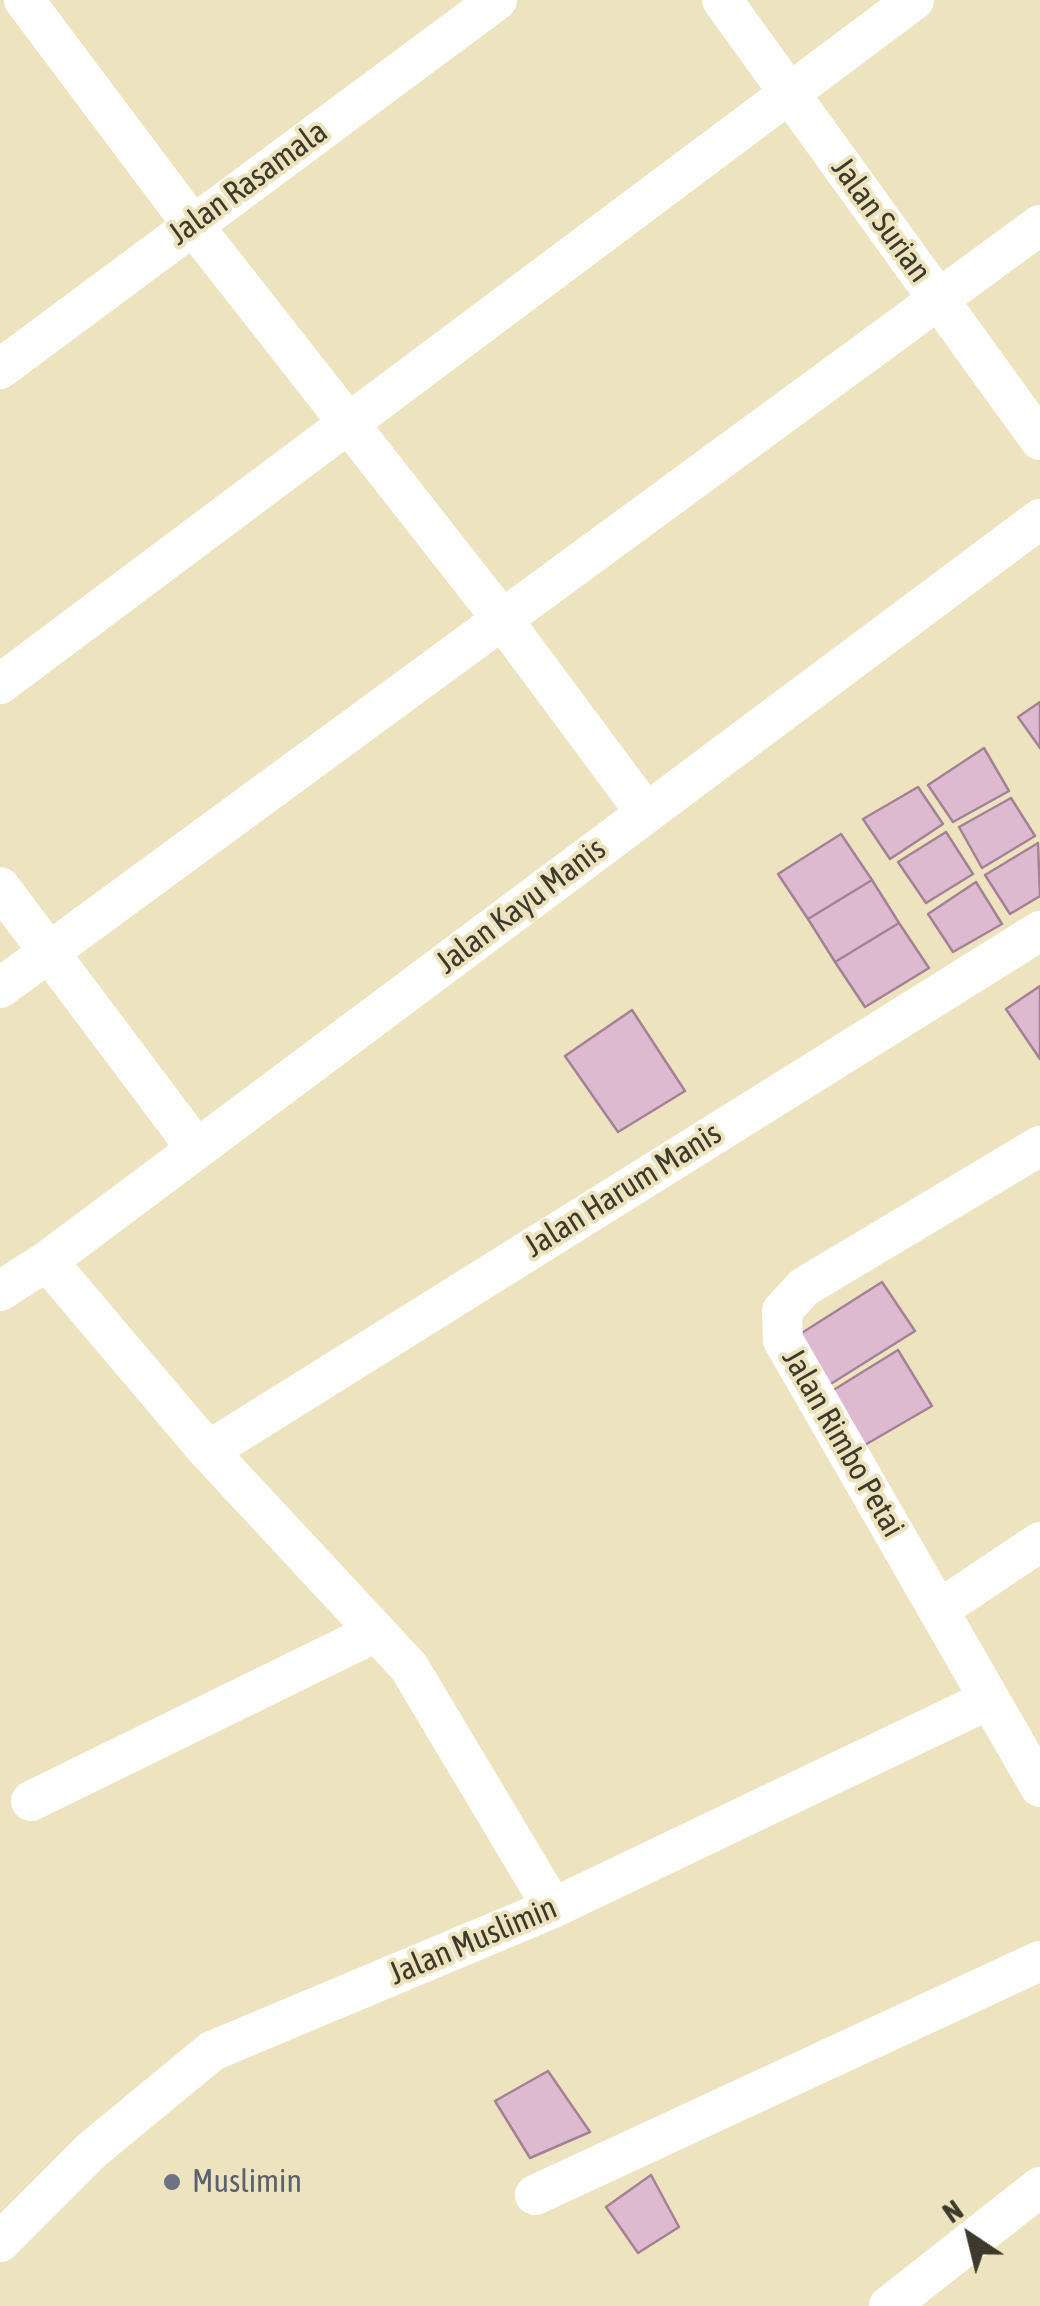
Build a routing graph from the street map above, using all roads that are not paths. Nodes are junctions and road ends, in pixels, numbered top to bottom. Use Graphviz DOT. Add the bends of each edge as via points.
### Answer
graph roads {
  1 [pos="25,0"];
  2 [pos="497,0"];
  3 [pos="722,0"];
  4 [pos="914,0"];
  5 [pos="0,19"];
  6 [pos="787,92"];
  7 [pos="192,224"];
  8 [pos="1040,225"];
  9 [pos="939,300"];
  10 [pos="0,369"];
  11 [pos="347,423"];
  12 [pos="1040,440"];
  13 [pos="1040,519"];
  14 [pos="502,619"];
  15 [pos="0,684"];
  16 [pos="646,813"];
  17 [pos="0,888"];
  18 [pos="1040,931"];
  19 [pos="48,953"];
  20 [pos="0,988"];
  21 [pos="1040,1146"];
  22 [pos="196,1148"];
  23 [pos="47,1261"];
  24 [pos="0,1291"];
  25 [pos="208,1451"];
  26 [pos="1040,1542"];
  27 [pos="940,1608"];
  28 [pos="376,1632"];
  29 [pos="988,1700"];
  30 [pos="1040,1787"];
  31 [pos="30,1801"];
  32 [pos="553,1908"];
  33 [pos="1040,1961"];
  34 [pos="1040,2187"];
  35 [pos="535,2194"];
  36 [pos="0,2242"];
  37 [pos="889,2306"];
  1 -- 5 [label="street"];
  1 -- 7 [label="street"];
  2 -- 7 [label="street, Jalan Rasamala"];
  3 -- 6 [label="street, Jalan Surian"];
  4 -- 6 [label="street"];
  6 -- 9 [label="street, Jalan Surian"];
  6 -- 11 [label="street"];
  7 -- 10 [label="street, Jalan Rasamala"];
  7 -- 11 [label="street"];
  8 -- 9 [label="street"];
  9 -- 12 [label="street, Jalan Surian"];
  9 -- 14 [label="street"];
  11 -- 14 [label="street"];
  11 -- 15 [label="street"];
  13 -- 16 [label="street, Jalan Kayu Manis"];
  14 -- 16 [label="street"];
  14 -- 19 [label="street"];
  16 -- 22 [label="street, Jalan Kayu Manis"];
  17 -- 19 [label="street"];
  18 -- 25 [label="street, Jalan Harum Manis"];
  19 -- 20 [label="street"];
  19 -- 22 [label="street"];
  21 -- 27 [label="street, Jalan Rimbo Petai" via="804,1287 782,1311 782,1340"];
  22 -- 23 [label="street, Jalan Kayu Manis"];
  23 -- 24 [label="street, Jalan Kayu Manis"];
  23 -- 25 [label="street"];
  25 -- 28 [label="street"];
  26 -- 27 [label="street"];
  27 -- 29 [label="street, Jalan Rimbo Petai"];
  28 -- 31 [label="street"];
  28 -- 32 [label="street" via="409,1667"];
  29 -- 30 [label="street, Jalan Rimbo Petai"];
  29 -- 32 [label="street, Jalan Muslimin"];
  32 -- 36 [label="street, Jalan Muslimin" via="212,2051 92,2150"];
  33 -- 35 [label="street"];
  34 -- 37 [label="street"];
}
